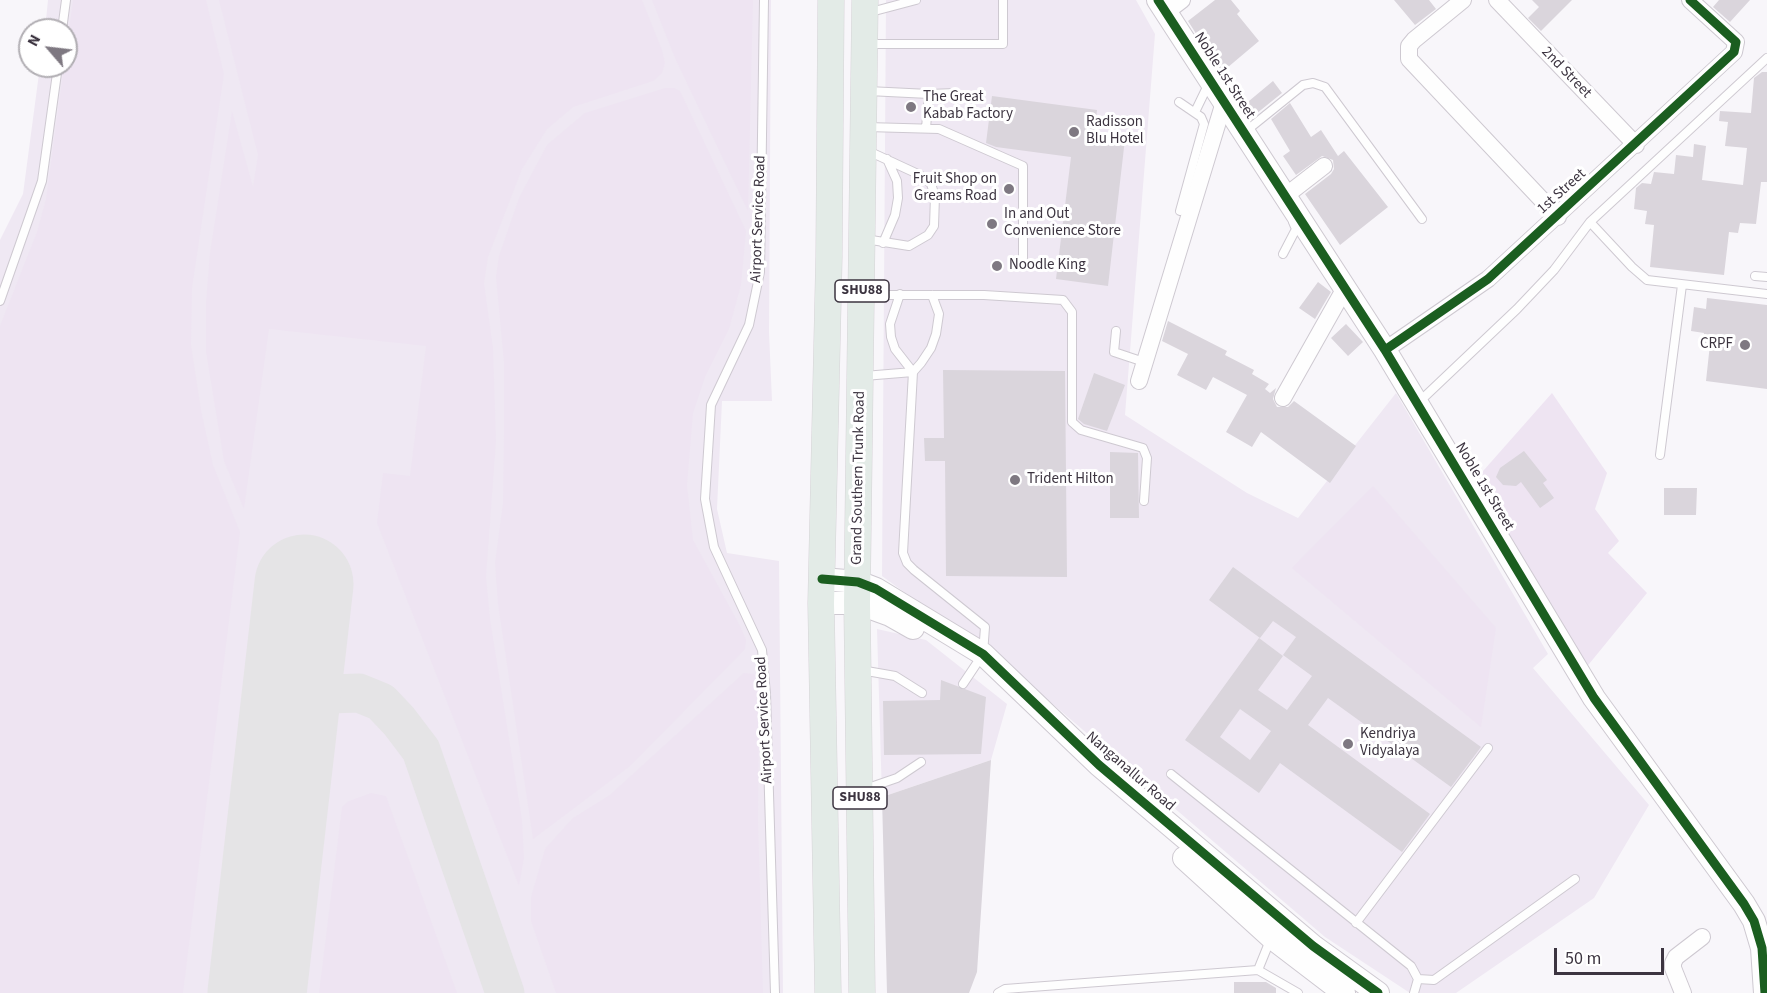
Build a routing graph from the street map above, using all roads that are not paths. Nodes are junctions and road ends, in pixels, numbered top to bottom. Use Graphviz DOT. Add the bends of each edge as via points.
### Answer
graph roads {
  1 [pos="66,0"];
  2 [pos="764,0"];
  3 [pos="831,0"];
  4 [pos="916,0"];
  5 [pos="1003,0"];
  6 [pos="1463,0"];
  7 [pos="1497,0"];
  8 [pos="1690,0"];
  9 [pos="1168,4"];
  10 [pos="866,7"];
  11 [pos="64,18"];
  12 [pos="866,44"];
  13 [pos="1767,58"];
  14 [pos="56,78"];
  15 [pos="1210,81"];
  16 [pos="864,91"];
  17 [pos="955,93"];
  18 [pos="929,94"];
  19 [pos="1179,102"];
  20 [pos="1224,102"];
  21 [pos="1195,112"];
  22 [pos="926,128"];
  23 [pos="1244,134"];
  24 [pos="863,138"];
  25 [pos="1636,145"];
  26 [pos="886,159"];
  27 [pos="1324,166"];
  28 [pos="1180,211"];
  29 [pos="1291,214"];
  30 [pos="1558,217"];
  31 [pos="1422,219"];
  32 [pos="1590,222"];
  33 [pos="872,241"];
  34 [pos="1283,254"];
  35 [pos="1023,258"];
  36 [pos="1755,276"];
  37 [pos="1767,277"];
  38 [pos="1682,285"];
  39 [pos="1345,288"];
  40 [pos="900,294"];
  41 [pos="1767,294"];
  42 [pos="862,295"];
  43 [pos="932,295"];
  44 [pos="0,301"];
  45 [pos="1116,332"];
  46 [pos="1385,350"];
  47 [pos="1144,362"];
  48 [pos="913,372"];
  49 [pos="861,376"];
  50 [pos="1139,381"];
  51 [pos="1283,398"];
  52 [pos="1416,404"];
  53 [pos="1660,455"];
  54 [pos="1144,501"];
  55 [pos="821,591"];
  56 [pos="858,592"];
  57 [pos="979,659"];
  58 [pos="858,670"];
  59 [pos="963,684"];
  60 [pos="922,693"];
  61 [pos="1488,748"];
  62 [pos="921,762"];
  63 [pos="1095,769"];
  64 [pos="1171,774"];
  65 [pos="860,791"];
  66 [pos="1575,879"];
  67 [pos="1356,923"];
  68 [pos="1702,937"];
  69 [pos="1272,938"];
  70 [pos="1258,970"];
  71 [pos="1418,980"];
  72 [pos="775,993"];
  73 [pos="828,993"];
  74 [pos="862,993"];
  75 [pos="998,993"];
  76 [pos="1298,993"];
  77 [pos="1344,993"];
  78 [pos="1378,993"];
  79 [pos="1414,993"];
  80 [pos="1683,993"];
  81 [pos="1766,993"];
  1 -- 11 [label="lane"];
  2 -- 72 [label="lane, Airport Service Road" via="760,272 749,325 711,405 705,499 714,547 762,650"];
  3 -- 55 [label="main road, SHU88"];
  4 -- 10 [label="lane"];
  5 -- 12 [label="lane" via="1003,44"];
  6 -- 30 [label="street" via="1413,40 1409,59"];
  7 -- 25 [label="street, 2nd Street"];
  8 -- 25 [label="street, 1st Street" via="1736,42 1734,52"];
  9 -- 15 [label="street, Noble 1st Street"];
  10 -- 12 [label="main road, Grand Southern Trunk Road / SHU88"];
  12 -- 16 [label="main road, Grand Southern Trunk Road / SHU88"];
  13 -- 32 [label="lane"];
  14 -- 44 [label="lane" via="42,181"];
  15 -- 20 [label="street, Noble 1st Street"];
  15 -- 21 [label="lane"];
  16 -- 18 [label="lane"];
  16 -- 24 [label="main road, Grand Southern Trunk Road / SHU88"];
  17 -- 18 [label="lane"];
  18 -- 22 [label="lane"];
  19 -- 21 [label="lane"];
  20 -- 23 [label="street, Noble 1st Street"];
  20 -- 47 [label="street"];
  21 -- 28 [label="lane" via="1204,124"];
  22 -- 24 [label="lane"];
  22 -- 35 [label="lane" via="939,129 1023,166"];
  23 -- 29 [label="street, Noble 1st Street"];
  23 -- 31 [label="lane" via="1303,85 1325,87"];
  24 -- 26 [label="lane"];
  24 -- 33 [label="main road, Grand Southern Trunk Road / SHU88"];
  25 -- 30 [label="street, 1st Street"];
  26 -- 33 [label="lane" via="897,181 896,215"];
  26 -- 33 [label="lane" via="932,184 934,226 928,235 909,246"];
  27 -- 29 [label="street"];
  29 -- 34 [label="lane" via="1296,229"];
  29 -- 39 [label="street, Noble 1st Street"];
  30 -- 46 [label="street, 1st Street" via="1488,279"];
  32 -- 38 [label="lane" via="1640,276"];
  32 -- 52 [label="lane" via="1554,270 1517,309"];
  33 -- 42 [label="main road, Grand Southern Trunk Road / SHU88"];
  36 -- 37 [label="lane"];
  38 -- 41 [label="lane"];
  38 -- 53 [label="lane"];
  39 -- 46 [label="street, Noble 1st Street"];
  39 -- 51 [label="street"];
  40 -- 42 [label="lane"];
  40 -- 43 [label="lane"];
  40 -- 48 [label="lane" via="890,324 891,337"];
  42 -- 49 [label="main road, Grand Southern Trunk Road / SHU88"];
  43 -- 48 [label="lane" via="939,314 936,334"];
  43 -- 54 [label="lane" via="1063,300 1069,305 1072,422 1081,429 1143,448 1147,458"];
  45 -- 47 [label="lane" via="1114,352"];
  46 -- 52 [label="street, Noble 1st Street"];
  47 -- 50 [label="street"];
  48 -- 49 [label="lane"];
  48 -- 57 [label="lane" via="903,553 914,570 985,627"];
  49 -- 56 [label="main road, Grand Southern Trunk Road / SHU88"];
  52 -- 81 [label="street, Noble 1st Street" via="1594,698 1754,921 1762,948"];
  55 -- 56 [label="street"];
  55 -- 73 [label="main road, SHU88"];
  56 -- 57 [label="street, Nanganallur Road" via="876,589"];
  56 -- 58 [label="main road, Grand Southern Trunk Road / SHU88"];
  57 -- 59 [label="lane"];
  57 -- 63 [label="street, Nanganallur Road"];
  58 -- 60 [label="lane" via="895,676"];
  58 -- 65 [label="main road, Grand Southern Trunk Road / SHU88"];
  61 -- 67 [label="lane"];
  62 -- 65 [label="lane" via="897,778"];
  63 -- 69 [label="street, Nanganallur Road"];
  63 -- 78 [label="street, Nanganallur Road" via="1312,946"];
  64 -- 67 [label="lane"];
  65 -- 74 [label="main road, Grand Southern Trunk Road / SHU88"];
  66 -- 71 [label="lane" via="1434,980"];
  67 -- 71 [label="lane" via="1411,966"];
  68 -- 80 [label="street" via="1673,963"];
  69 -- 70 [label="lane"];
  69 -- 77 [label="street, Nanganallur Road"];
  70 -- 75 [label="lane" via="1005,989"];
  70 -- 76 [label="lane"];
  71 -- 79 [label="lane"];
}
